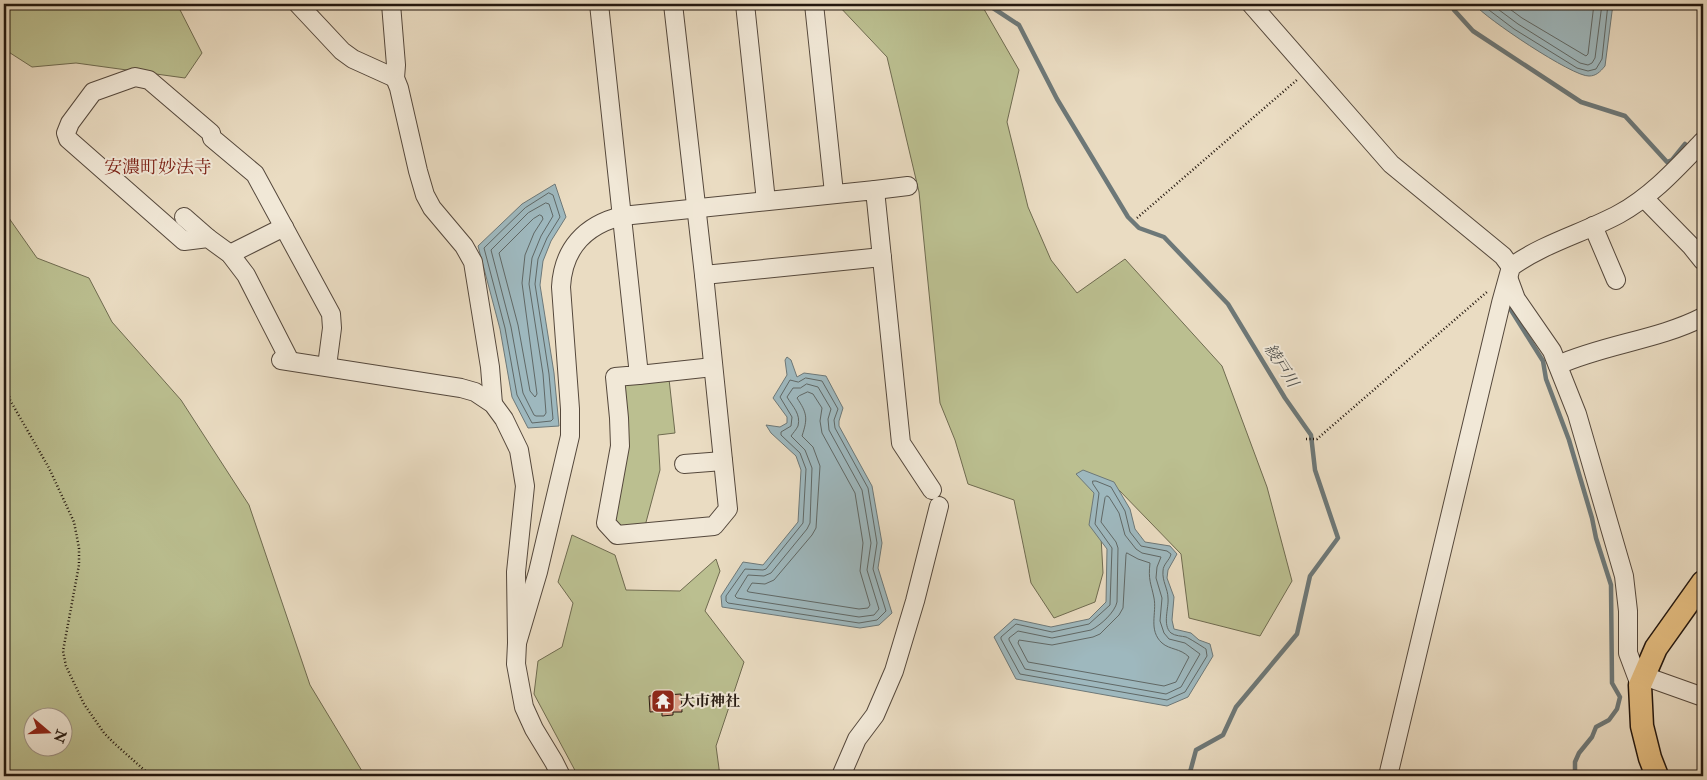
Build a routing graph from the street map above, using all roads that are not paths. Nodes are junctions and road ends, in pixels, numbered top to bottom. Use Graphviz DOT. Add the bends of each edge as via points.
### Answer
graph roads {
  1 [pos="298,4"];
  2 [pos="391,4"];
  3 [pos="599,4"];
  4 [pos="673,4"];
  5 [pos="745,4"];
  6 [pos="814,4"];
  7 [pos="1251,4"];
  8 [pos="395,78"];
  9 [pos="1703,141"];
  10 [pos="908,186"];
  11 [pos="875,190"];
  12 [pos="834,194"];
  13 [pos="1644,198"];
  14 [pos="766,201"];
  15 [pos="696,208"];
  16 [pos="622,216"];
  17 [pos="184,217"];
  18 [pos="1593,226"];
  19 [pos="284,227"];
  20 [pos="208,238"];
  21 [pos="230,254"];
  22 [pos="882,257"];
  23 [pos="1703,261"];
  24 [pos="1510,274"];
  25 [pos="704,275"];
  26 [pos="1616,280"];
  27 [pos="1703,318"];
  28 [pos="1558,365"];
  29 [pos="327,366"];
  30 [pos="713,367"];
  31 [pos="639,375"];
  32 [pos="493,404"];
  33 [pos="723,461"];
  34 [pos="684,464"];
  35 [pos="1703,582"];
  36 [pos="517,643"];
  37 [pos="1642,681"];
  38 [pos="1703,697"];
  39 [pos="561,776"];
  40 [pos="841,776"];
  41 [pos="1388,776"];
  42 [pos="1657,776"];
  1 -- 8 [label="street" via="342,51"];
  2 -- 8 [label="street"];
  3 -- 16 [label="street"];
  4 -- 15 [label="street"];
  5 -- 14 [label="street"];
  6 -- 12 [label="street"];
  7 -- 24 [label="street" via="1391,164 1503,256"];
  8 -- 32 [label="street" via="425,195 473,262"];
  9 -- 13 [label="street"];
  10 -- 11 [label="street"];
  11 -- 12 [label="street"];
  11 -- 22 [label="street"];
  12 -- 14 [label="street"];
  13 -- 18 [label="street"];
  13 -- 23 [label="street"];
  14 -- 15 [label="street"];
  15 -- 16 [label="street"];
  15 -- 25 [label="street"];
  16 -- 31 [label="street"];
  16 -- 36 [label="street" via="602,222 580,238 568,257 562,276 570,436 538,572"];
  17 -- 20 [label="street"];
  18 -- 24 [label="street" via="1538,251"];
  18 -- 26 [label="street"];
  19 -- 20 [label="street" via="251,169 149,80 135,77 93,92 70,122 66,133 68,139 184,241"];
  19 -- 21 [label="street"];
  19 -- 29 [label="street" via="331,314"];
  20 -- 21 [label="street"];
  21 -- 29 [label="street" via="246,274 285,360"];
  22 -- 25 [label="street"];
  22 -- 40 [label="street" via="901,444 936,498 916,601 894,671 875,715 857,739"];
  24 -- 28 [label="street" via="1516,299"];
  24 -- 41 [label="street"];
  25 -- 30 [label="street"];
  27 -- 28 [label="street" via="1676,330"];
  28 -- 37 [label="street" via="1576,414 1624,576 1628,653"];
  29 -- 32 [label="street" via="461,388 475,392"];
  30 -- 31 [label="street"];
  30 -- 33 [label="street"];
  31 -- 33 [label="street" via="615,377 620,446 606,524 617,535 714,526 728,509"];
  32 -- 36 [label="street" via="519,450 525,486 516,572"];
  33 -- 34 [label="street"];
  35 -- 37 [label="main road" via="1656,648"];
  36 -- 39 [label="street" via="516,664 524,707"];
  37 -- 38 [label="street" via="1653,681"];
  37 -- 42 [label="main road" via="1642,726"];
}
